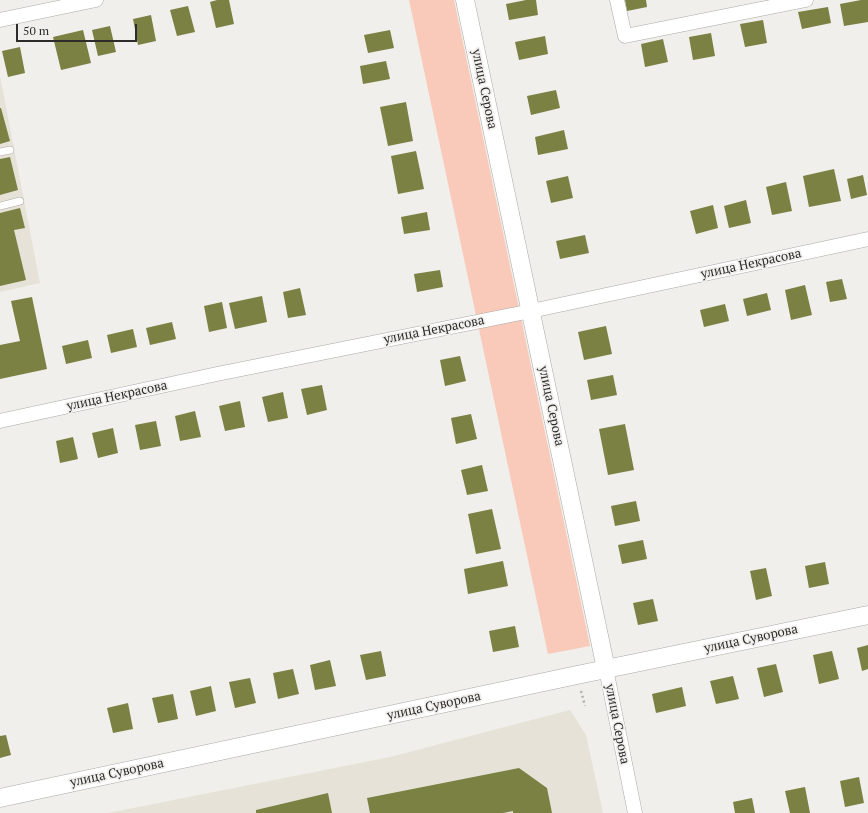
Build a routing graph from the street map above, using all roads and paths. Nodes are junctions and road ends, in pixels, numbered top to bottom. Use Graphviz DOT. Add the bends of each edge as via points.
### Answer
graph roads {
  1 [pos="96,0"];
  2 [pos="466,0"];
  3 [pos="617,0"];
  4 [pos="806,0"];
  5 [pos="0,20"];
  6 [pos="10,150"];
  7 [pos="0,152"];
  8 [pos="20,201"];
  9 [pos="0,206"];
  10 [pos="868,239"];
  11 [pos="531,311"];
  12 [pos="0,421"];
  13 [pos="868,615"];
  14 [pos="606,669"];
  15 [pos="580,687"];
  16 [pos="585,706"];
  17 [pos="0,798"];
  18 [pos="635,813"];
  1 -- 5 [label="street"];
  2 -- 11 [label="street, улица Серова"];
  3 -- 4 [label="street" via="625,36"];
  6 -- 7 [label="lane"];
  8 -- 9 [label="lane"];
  10 -- 11 [label="street, улица Некрасова"];
  11 -- 12 [label="street, улица Некрасова"];
  11 -- 14 [label="street, улица Серова"];
  13 -- 14 [label="street, улица Суворова"];
  14 -- 17 [label="street, улица Суворова"];
  14 -- 18 [label="street, улица Серова"];
  15 -- 16 [label="path"];
}
